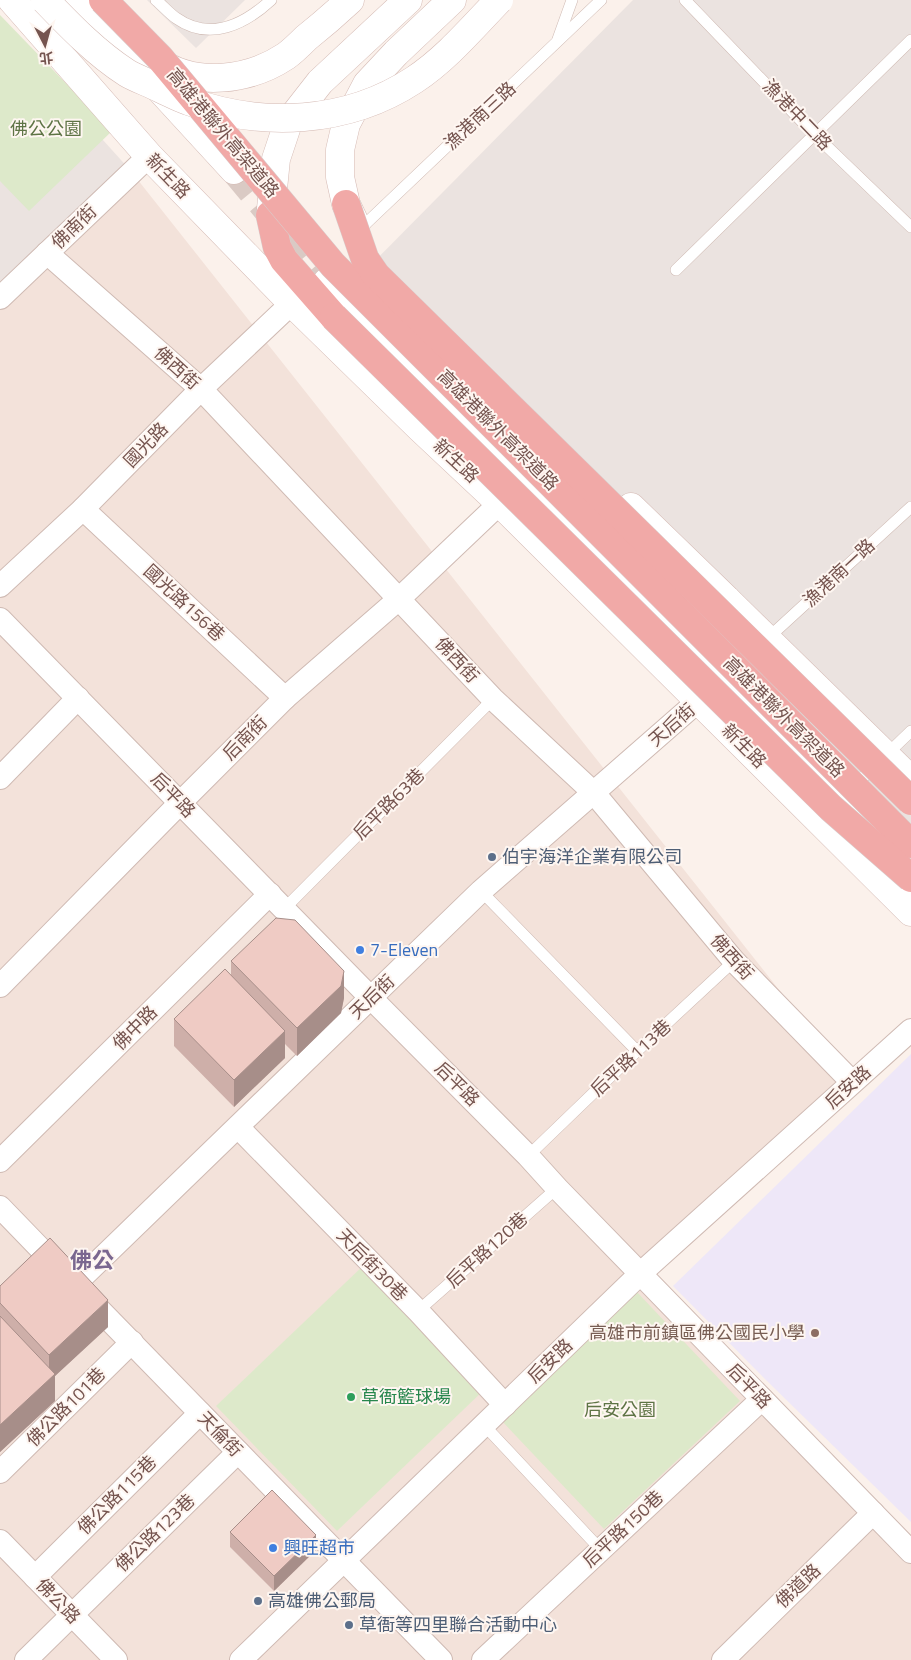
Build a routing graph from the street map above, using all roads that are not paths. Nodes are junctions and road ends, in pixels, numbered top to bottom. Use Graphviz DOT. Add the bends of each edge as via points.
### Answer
graph roads {
  1 [pos="12,0"];
  2 [pos="45,0"];
  3 [pos="78,0"];
  4 [pos="91,0"];
  5 [pos="103,0"];
  6 [pos="125,0"];
  7 [pos="156,0"];
  8 [pos="271,0"];
  9 [pos="350,0"];
  10 [pos="408,0"];
  11 [pos="452,0"];
  12 [pos="499,0"];
  13 [pos="572,0"];
  14 [pos="601,0"];
  15 [pos="685,0"];
  16 [pos="911,40"];
  17 [pos="557,43"];
  18 [pos="814,134"];
  19 [pos="149,156"];
  20 [pos="234,170"];
  21 [pos="346,204"];
  22 [pos="270,215"];
  23 [pos="911,227"];
  24 [pos="358,231"];
  25 [pos="47,253"];
  26 [pos="676,270"];
  27 [pos="327,282"];
  28 [pos="0,298"];
  29 [pos="292,303"];
  30 [pos="200,389"];
  31 [pos="500,503"];
  32 [pos="911,507"];
  33 [pos="83,508"];
  34 [pos="0,586"];
  35 [pos="400,598"];
  36 [pos="727,600"];
  37 [pos="0,619"];
  38 [pos="767,639"];
  39 [pos="744,661"];
  40 [pos="721,680"];
  41 [pos="78,698"];
  42 [pos="285,698"];
  43 [pos="494,699"];
  44 [pos="699,701"];
  45 [pos="756,706"];
  46 [pos="911,731"];
  47 [pos="886,756"];
  48 [pos="0,778"];
  49 [pos="911,780"];
  50 [pos="594,793"];
  51 [pos="844,797"];
  52 [pos="911,801"];
  53 [pos="180,803"];
  54 [pos="911,823"];
  55 [pos="911,844"];
  56 [pos="911,866"];
  57 [pos="911,878"];
  58 [pos="481,891"];
  59 [pos="277,902"];
  60 [pos="911,912"];
  61 [pos="734,961"];
  62 [pos="0,986"];
  63 [pos="371,998"];
  64 [pos="911,1030"];
  65 [pos="637,1052"];
  66 [pos="852,1082"];
  67 [pos="238,1127"];
  68 [pos="528,1156"];
  69 [pos="0,1161"];
  70 [pos="557,1188"];
  71 [pos="0,1207"];
  72 [pos="641,1273"];
  73 [pos="75,1284"];
  74 [pos="418,1311"];
  75 [pos="132,1342"];
  76 [pos="762,1399"];
  77 [pos="505,1405"];
  78 [pos="200,1412"];
  79 [pos="484,1425"];
  80 [pos="238,1452"];
  81 [pos="0,1472"];
  82 [pos="873,1513"];
  83 [pos="0,1542"];
  84 [pos="601,1550"];
  85 [pos="911,1552"];
  86 [pos="344,1560"];
  87 [pos="35,1577"];
  88 [pos="72,1615"];
  89 [pos="26,1660"];
  90 [pos="116,1660"];
  91 [pos="241,1660"];
  92 [pos="441,1660"];
  93 [pos="483,1660"];
  94 [pos="723,1660"];
  1 -- 19 [label="street, 新生路"];
  2 -- 12 [label="street, bridge" via="93,47 128,73 188,101 230,113 270,118 300,118 339,112 380,99 414,80 447,53"];
  3 -- 20 [label="street"];
  4 -- 9 [label="street" via="161,63 180,74 203,78 233,76 267,67 287,55"];
  5 -- 55 [label="highway, 高雄港聯外高架道路, bridge" via="160,58 333,265"];
  6 -- 54 [label="highway, 高雄港聯外高架道路" via="172,48 342,256"];
  7 -- 8 [label="lane" via="189,25 222,29 252,17"];
  10 -- 22 [label="street" via="320,82 288,123 276,159"];
  11 -- 21 [label="street" via="367,84 346,124 340,150 340,177"];
  13 -- 17 [label="lane"];
  14 -- 17 [label="lane, 漁港南三路"];
  15 -- 18 [label="lane, 漁港中二路"];
  16 -- 18 [label="lane"];
  17 -- 24 [label="lane, 漁港南三路"];
  18 -- 23 [label="lane, 漁港中二路"];
  18 -- 26 [label="lane"];
  19 -- 25 [label="street, 佛南街"];
  19 -- 29 [label="street, 新生路"];
  21 -- 24 [label="street"];
  21 -- 52 [label="highway, bridge" via="365,258 376,275"];
  22 -- 29 [label="street" via="280,275"];
  22 -- 57 [label="highway, bridge" via="284,260 334,317 831,808"];
  24 -- 36 [label="street" via="384,268"];
  25 -- 28 [label="street, 佛南街"];
  25 -- 30 [label="street, 佛西街"];
  27 -- 40 [label="street, 新生路"];
  29 -- 30 [label="street, 國光路"];
  29 -- 31 [label="street, 新生路"];
  30 -- 33 [label="street, 國光路"];
  30 -- 35 [label="street, 佛西街"];
  31 -- 35 [label="street, 后南街"];
  31 -- 44 [label="street, 新生路"];
  32 -- 38 [label="lane, 漁港南一路"];
  33 -- 34 [label="street, 國光路"];
  33 -- 42 [label="street, 國光路156巷"];
  35 -- 42 [label="street, 后南街"];
  35 -- 43 [label="street, 佛西街"];
  36 -- 38 [label="street"];
  36 -- 39 [label="street, 新生路"];
  37 -- 41 [label="street, 后平路"];
  38 -- 39 [label="street, 天后街"];
  38 -- 47 [label="street"];
  39 -- 40 [label="street, 天后街"];
  39 -- 45 [label="street, 新生路"];
  40 -- 44 [label="street, 天后街"];
  40 -- 45 [label="street, 新生路"];
  41 -- 48 [label="street"];
  41 -- 53 [label="street, 后平路"];
  42 -- 53 [label="street, 后南街"];
  43 -- 50 [label="street, 佛西街"];
  43 -- 59 [label="lane, 后平路63巷"];
  44 -- 50 [label="street, 天后街"];
  44 -- 60 [label="street, 新生路"];
  45 -- 51 [label="street, 新生路"];
  46 -- 47 [label="lane"];
  47 -- 49 [label="street"];
  47 -- 51 [label="lane"];
  50 -- 58 [label="street, 天后街"];
  50 -- 61 [label="street, 佛西街"];
  51 -- 56 [label="street, 新生路"];
  53 -- 59 [label="street, 后平路"];
  53 -- 62 [label="street, 后南街"];
  58 -- 63 [label="street, 天后街"];
  58 -- 65 [label="lane"];
  59 -- 63 [label="street, 后平路"];
  59 -- 69 [label="street, 佛中路"];
  61 -- 65 [label="lane, 后平路113巷"];
  61 -- 66 [label="street, 佛西街"];
  63 -- 67 [label="street, 天后街"];
  63 -- 68 [label="street, 后平路"];
  64 -- 66 [label="street, 后安路"];
  65 -- 68 [label="lane, 后平路113巷"];
  66 -- 72 [label="street, 后安路"];
  67 -- 73 [label="street, 天后街"];
  67 -- 74 [label="street, 天后街30巷"];
  68 -- 70 [label="street, 后平路"];
  70 -- 72 [label="street, 后平路"];
  70 -- 74 [label="lane, 后平路120巷"];
  71 -- 73 [label="street, 天倫街"];
  72 -- 76 [label="street, 后平路"];
  72 -- 77 [label="street, 后安路"];
  73 -- 75 [label="street, 天倫街"];
  74 -- 77 [label="street, 天后街30巷"];
  75 -- 78 [label="street, 天倫街"];
  75 -- 81 [label="street, 佛公路101巷"];
  76 -- 82 [label="street, 后平路"];
  76 -- 84 [label="street, 后平路150巷"];
  77 -- 79 [label="street, 后安路"];
  78 -- 80 [label="street, 天倫街"];
  78 -- 87 [label="street, 佛公路115巷"];
  79 -- 84 [label="lane"];
  79 -- 86 [label="street, 后安路"];
  80 -- 86 [label="street, 天倫街"];
  80 -- 88 [label="street, 佛公路123巷"];
  82 -- 85 [label="street, 后平路"];
  82 -- 94 [label="street, 佛道路"];
  83 -- 87 [label="street, 佛公路"];
  84 -- 93 [label="street, 后平路150巷"];
  86 -- 91 [label="street, 后安路"];
  86 -- 92 [label="street, 天倫街"];
  87 -- 88 [label="street, 佛公路"];
  88 -- 89 [label="street, 佛公路123巷"];
  88 -- 90 [label="street, 佛公路"];
}
